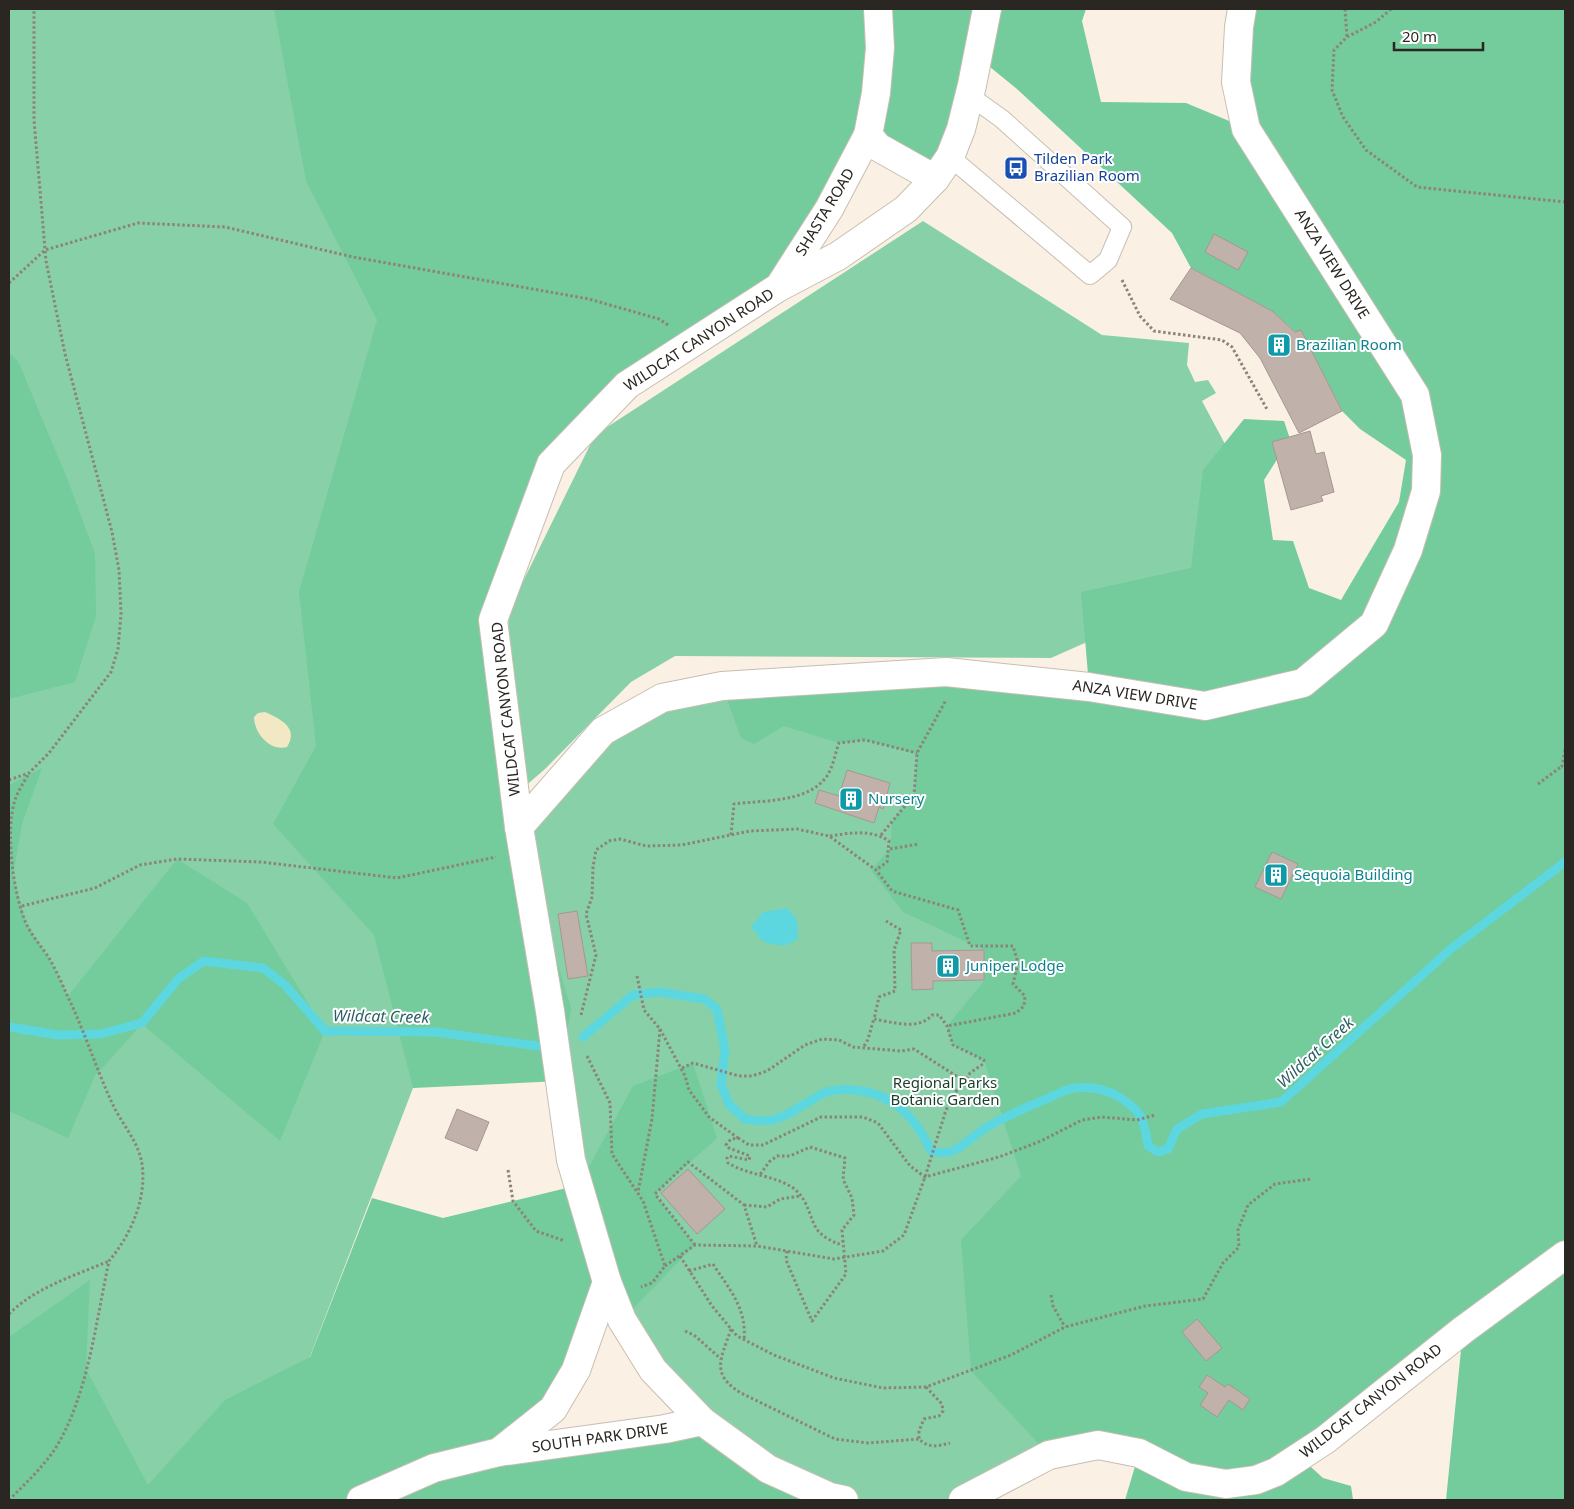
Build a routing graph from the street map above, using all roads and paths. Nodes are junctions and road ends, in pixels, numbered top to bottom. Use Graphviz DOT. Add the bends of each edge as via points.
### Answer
graph roads {
  1 [pos="34,9"];
  2 [pos="878,9"];
  3 [pos="987,9"];
  4 [pos="1242,9"];
  5 [pos="1344,9"];
  6 [pos="1391,9"];
  7 [pos="1346,37"];
  8 [pos="970,96"];
  9 [pos="868,135"];
  10 [pos="950,157"];
  11 [pos="935,179"];
  12 [pos="1565,202"];
  13 [pos="1115,245"];
  14 [pos="45,250"];
  15 [pos="9,283"];
  16 [pos="779,288"];
  17 [pos="694,341"];
  18 [pos="1268,411"];
  19 [pos="950,693"];
  20 [pos="1565,750"];
  21 [pos="917,753"];
  22 [pos="1564,766"];
  23 [pos="29,773"];
  24 [pos="9,780"];
  25 [pos="1538,784"];
  26 [pos="731,834"];
  27 [pos="829,836"];
  28 [pos="881,836"];
  29 [pos="521,839"];
  30 [pos="919,844"];
  31 [pos="890,849"];
  32 [pos="876,870"];
  33 [pos="22,906"];
  34 [pos="886,921"];
  35 [pos="637,976"];
  36 [pos="874,1019"];
  37 [pos="578,1023"];
  38 [pos="947,1026"];
  39 [pos="660,1029"];
  40 [pos="864,1046"];
  41 [pos="586,1053"];
  42 [pos="682,1068"];
  43 [pos="967,1078"];
  44 [pos="1154,1115"];
  45 [pos="738,1138"];
  46 [pos="508,1170"];
  47 [pos="760,1176"];
  48 [pos="926,1177"];
  49 [pos="1310,1179"];
  50 [pos="638,1193"];
  51 [pos="800,1196"];
  52 [pos="744,1205"];
  53 [pos="562,1240"];
  54 [pos="842,1241"];
  55 [pos="695,1245"];
  56 [pos="757,1246"];
  57 [pos="787,1251"];
  58 [pos="1565,1255"];
  59 [pos="680,1256"];
  60 [pos="845,1257"];
  61 [pos="109,1261"];
  62 [pos="665,1266"];
  63 [pos="689,1270"];
  64 [pos="610,1289"];
  65 [pos="1051,1295"];
  66 [pos="9,1314"];
  67 [pos="1065,1327"];
  68 [pos="731,1329"];
  69 [pos="685,1332"];
  70 [pos="744,1340"];
  71 [pos="721,1359"];
  72 [pos="926,1387"];
  73 [pos="702,1421"];
  74 [pos="919,1439"];
  75 [pos="950,1443"];
  76 [pos="499,1452"];
  77 [pos="9,1500"];
  78 [pos="362,1500"];
  79 [pos="844,1500"];
  80 [pos="963,1500"];
  1 -- 14 [label="path" via="34,120"];
  2 -- 9 [label="street, SHASTA ROAD" via="880,48"];
  3 -- 8 [label="street, WILDCAT CANYON ROAD"];
  4 -- 29 [label="street, ANZA VIEW DRIVE" via="1236,82 1246,129 1415,395 1427,455 1426,491 1408,550 1374,624 1303,683 1205,706 1089,687 946,672 722,686 662,698 603,731"];
  5 -- 7 [label="path"];
  6 -- 7 [label="path" via="1376,22"];
  7 -- 12 [label="path" via="1334,50 1332,90 1344,117 1366,150 1417,187"];
  8 -- 10 [label="street, WILDCAT CANYON ROAD"];
  8 -- 13 [label="lane" via="1002,119 1122,227"];
  9 -- 11 [label="street" via="878,147"];
  9 -- 16 [label="street, SHASTA ROAD" via="829,209"];
  10 -- 11 [label="street, WILDCAT CANYON ROAD"];
  10 -- 13 [label="lane" via="1090,275 1108,260"];
  11 -- 16 [label="street, WILDCAT CANYON ROAD" via="898,215 838,256"];
  13 -- 18 [label="path" via="1124,287 1154,331 1222,340 1232,347"];
  14 -- 15 [label="path"];
  14 -- 17 [label="path" via="138,223 225,227 354,257 589,299 659,319"];
  14 -- 23 [label="path" via="65,354 112,532 119,570 121,614 118,649 111,672 49,753"];
  16 -- 17 [label="street, WILDCAT CANYON ROAD"];
  17 -- 29 [label="street, WILDCAT CANYON ROAD" via="627,385 550,464 493,620"];
  19 -- 21 [label="path"];
  20 -- 22 [label="path"];
  21 -- 26 [label="path" via="865,740 839,743 828,774 819,786 794,797 734,804"];
  21 -- 28 [label="path" via="914,795"];
  22 -- 25 [label="path"];
  23 -- 24 [label="path"];
  23 -- 33 [label="path" via="15,801 10,828 13,876"];
  26 -- 27 [label="path" via="797,828"];
  26 -- 37 [label="path" via="672,845 646,846 620,839 609,841 596,850 592,897 586,914 596,955"];
  27 -- 28 [label="path" via="861,832"];
  27 -- 32 [label="path"];
  28 -- 31 [label="path" via="890,840"];
  29 -- 33 [label="path" via="397,878 261,862 177,859 140,865 94,888"];
  29 -- 64 [label="street, WILDCAT CANYON ROAD" via="571,1160"];
  30 -- 31 [label="path"];
  31 -- 32 [label="path" via="887,862"];
  32 -- 38 [label="path" via="892,891 958,910 970,946 1013,946 1018,963 1013,984 1025,996 1024,1006 1016,1014"];
  33 -- 61 [label="path" via="26,923 50,960 68,997 98,1073 142,1162 139,1204 118,1250"];
  34 -- 36 [label="path" via="901,930 894,950 895,991 879,997"];
  35 -- 39 [label="path" via="644,1010"];
  36 -- 38 [label="path" via="919,1023 932,1015 939,1015"];
  36 -- 40 [label="path"];
  38 -- 43 [label="path" via="953,1045 984,1060"];
  39 -- 42 [label="path"];
  39 -- 50 [label="path" via="652,1119"];
  40 -- 42 [label="path" via="853,1047 839,1040 822,1039 805,1045 767,1072 752,1076 738,1076 693,1063"];
  40 -- 43 [label="path" via="901,1051 914,1049 958,1077"];
  41 -- 50 [label="path" via="610,1102 612,1154"];
  42 -- 45 [label="path" via="689,1090 709,1117"];
  43 -- 48 [label="path" via="969,1081 957,1090 946,1110"];
  44 -- 48 [label="path" via="1137,1120 1102,1117 1082,1120 1041,1141 975,1165"];
  45 -- 47 [label="path" via="731,1139 726,1145 750,1156 750,1160 730,1156 728,1163 741,1171"];
  45 -- 48 [label="path" via="749,1145 763,1145 821,1117 863,1117 878,1123 910,1166"];
  46 -- 53 [label="path" via="513,1200 536,1231"];
  47 -- 51 [label="path" via="791,1186"];
  47 -- 54 [label="path" via="777,1156 790,1156 810,1147 845,1158 843,1180 852,1198 854,1215 842,1230"];
  48 -- 60 [label="path" via="904,1236 883,1251"];
  49 -- 67 [label="path" via="1275,1184 1248,1206 1238,1230 1239,1247 1223,1263 1203,1299 1145,1306"];
  50 -- 62 [label="path"];
  51 -- 52 [label="path" via="780,1199 767,1207"];
  51 -- 54 [label="path" via="807,1203 816,1228 824,1237 838,1244"];
  52 -- 55 [label="path" via="688,1162 655,1194"];
  52 -- 56 [label="path"];
  54 -- 60 [label="path"];
  55 -- 56 [label="path"];
  55 -- 59 [label="path"];
  56 -- 57 [label="path"];
  57 -- 60 [label="path" via="834,1259"];
  57 -- 60 [label="path" via="786,1260 812,1321 846,1274"];
  58 -- 80 [label="street, WILDCAT CANYON ROAD" via="1463,1330 1325,1440 1276,1472 1256,1480 1226,1484 1186,1477 1139,1453 1098,1445 1049,1455"];
  59 -- 62 [label="path"];
  59 -- 63 [label="path"];
  61 -- 66 [label="path" via="38,1292"];
  61 -- 77 [label="path" via="86,1369 72,1415 55,1448 38,1471"];
  62 -- 64 [label="path" via="652,1283"];
  63 -- 68 [label="path"];
  63 -- 70 [label="path" via="713,1264 740,1306 746,1324"];
  64 -- 73 [label="street, WILDCAT CANYON ROAD" via="622,1320 653,1370"];
  64 -- 76 [label="street, SOUTH PARK DRIVE" via="576,1370 553,1409"];
  65 -- 67 [label="path" via="1053,1306"];
  67 -- 72 [label="path" via="1011,1355"];
  68 -- 70 [label="path"];
  68 -- 71 [label="path"];
  69 -- 71 [label="path" via="694,1335"];
  70 -- 72 [label="path" via="834,1378 883,1388"];
  71 -- 74 [label="path" via="720,1373 727,1385 835,1439 868,1443"];
  72 -- 74 [label="path" via="942,1404 943,1411 939,1416 924,1419"];
  73 -- 76 [label="street, SOUTH PARK DRIVE"];
  73 -- 79 [label="street, WILDCAT CANYON ROAD" via="768,1469 830,1497"];
  74 -- 75 [label="path" via="925,1445 935,1447"];
  76 -- 78 [label="street, SOUTH PARK DRIVE" via="434,1468"];
}
